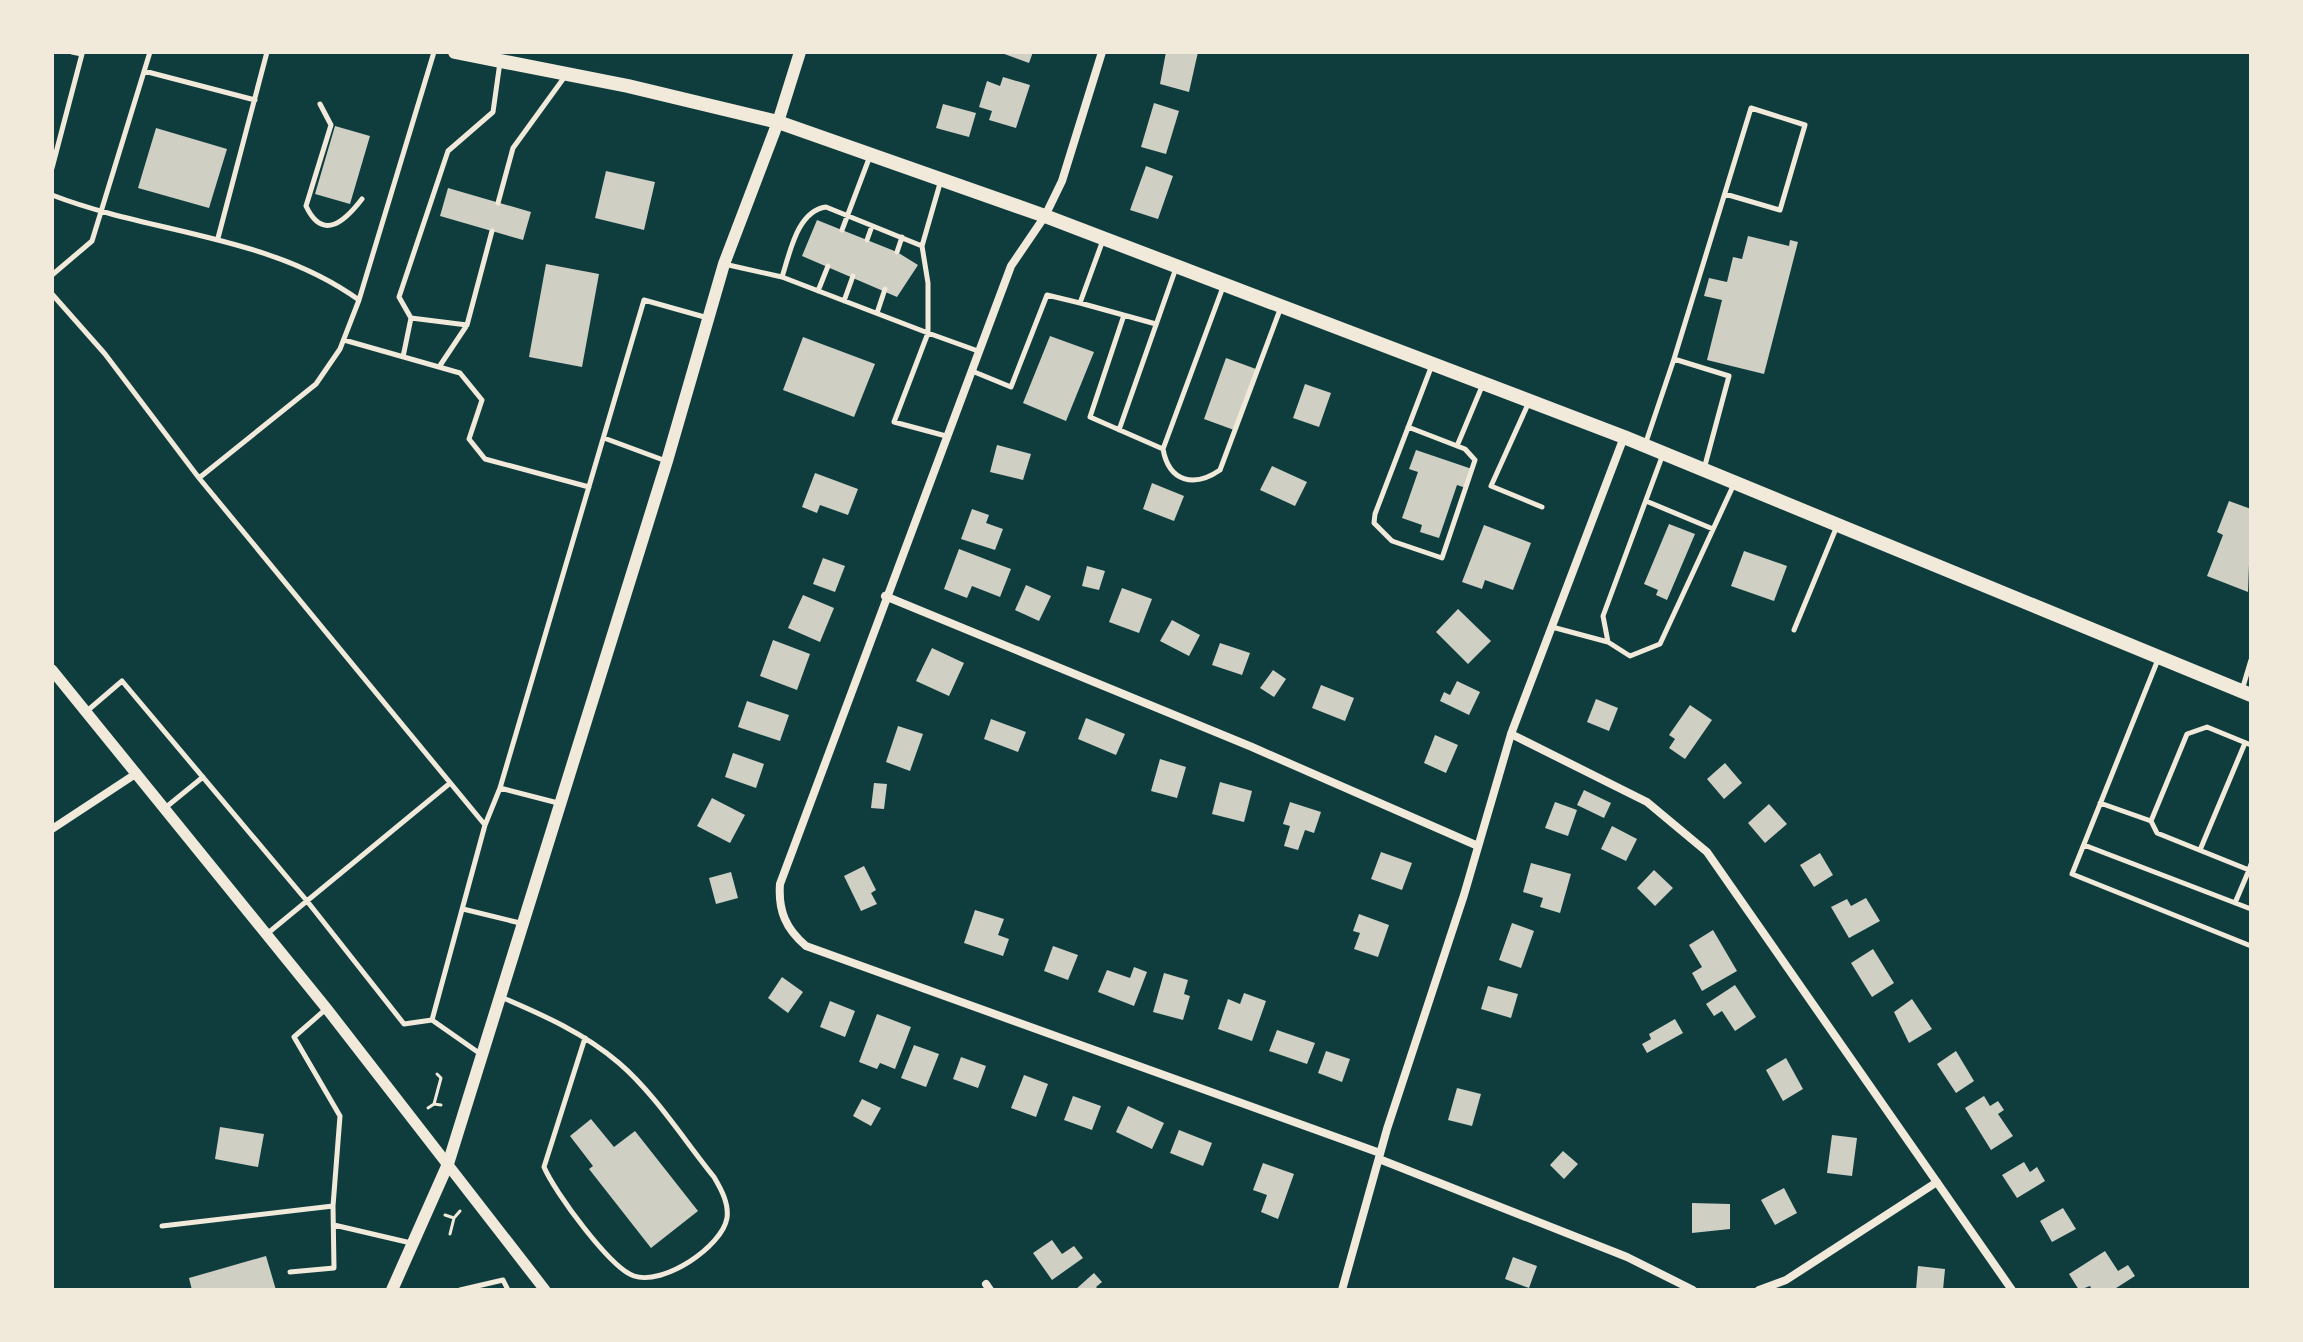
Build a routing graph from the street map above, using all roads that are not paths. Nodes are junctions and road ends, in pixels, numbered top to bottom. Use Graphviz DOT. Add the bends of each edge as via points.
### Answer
graph roads {
  1 [pos="72,52"];
  2 [pos="150,52"];
  3 [pos="267,52"];
  4 [pos="434,52"];
  5 [pos="455,52"];
  6 [pos="800,52"];
  7 [pos="1102,52"];
  8 [pos="83,53"];
  9 [pos="500,61"];
  10 [pos="144,71"];
  11 [pos="567,74"];
  12 [pos="255,100"];
  13 [pos="320,104"];
  14 [pos="778,122"];
  15 [pos="870,154"];
  16 [pos="52,168"];
  17 [pos="941,179"];
  18 [pos="1725,194"];
  19 [pos="52,195"];
  20 [pos="362,199"];
  21 [pos="498,203"];
  22 [pos="100,213"];
  23 [pos="848,216"];
  24 [pos="1045,216"];
  25 [pos="872,226"];
  26 [pos="842,230"];
  27 [pos="492,231"];
  28 [pos="902,237"];
  29 [pos="218,238"];
  30 [pos="1104,238"];
  31 [pos="867,240"];
  32 [pos="922,246"];
  33 [pos="897,252"];
  34 [pos="724,264"];
  35 [pos="828,266"];
  36 [pos="1177,266"];
  37 [pos="52,275"];
  38 [pos="853,276"];
  39 [pos="782,277"];
  40 [pos="1224,284"];
  41 [pos="885,289"];
  42 [pos="818,291"];
  43 [pos="52,294"];
  44 [pos="359,300"];
  45 [pos="844,301"];
  46 [pos="1080,303"];
  47 [pos="1282,306"];
  48 [pos="877,313"];
  49 [pos="1124,315"];
  50 [pos="411,318"];
  51 [pos="708,318"];
  52 [pos="1156,324"];
  53 [pos="467,325"];
  54 [pos="928,333"];
  55 [pos="344,340"];
  56 [pos="978,351"];
  57 [pos="403,357"];
  58 [pos="1674,359"];
  59 [pos="1433,364"];
  60 [pos="439,367"];
  61 [pos="971,371"];
  62 [pos="1483,383"];
  63 [pos="1529,401"];
  64 [pos="1408,427"];
  65 [pos="1119,430"];
  66 [pos="946,436"];
  67 [pos="1624,437"];
  68 [pos="604,438"];
  69 [pos="1457,446"];
  70 [pos="1645,446"];
  71 [pos="1163,449"];
  72 [pos="1663,453"];
  73 [pos="667,461"];
  74 [pos="1704,470"];
  75 [pos="199,478"];
  76 [pos="1735,483"];
  77 [pos="589,487"];
  78 [pos="1646,501"];
  79 [pos="1542,507"];
  80 [pos="1837,525"];
  81 [pos="1713,529"];
  82 [pos="885,596"];
  83 [pos="1552,627"];
  84 [pos="1794,630"];
  85 [pos="1608,642"];
  86 [pos="2159,657"];
  87 [pos="2251,660"];
  88 [pos="52,670"];
  89 [pos="2246,693"];
  90 [pos="87,711"];
  91 [pos="1511,734"];
  92 [pos="2248,744"];
  93 [pos="137,773"];
  94 [pos="203,777"];
  95 [pos="449,784"];
  96 [pos="500,788"];
  97 [pos="2100,803"];
  98 [pos="559,804"];
  99 [pos="165,808"];
  100 [pos="2151,821"];
  101 [pos="485,825"];
  102 [pos="52,829"];
  103 [pos="2084,845"];
  104 [pos="1478,846"];
  105 [pos="2200,850"];
  106 [pos="2250,867"];
  107 [pos="307,901"];
  108 [pos="2235,903"];
  109 [pos="463,909"];
  110 [pos="2251,909"];
  111 [pos="523,924"];
  112 [pos="265,936"];
  113 [pos="2251,946"];
  114 [pos="500,997"];
  115 [pos="327,1009"];
  116 [pos="432,1020"];
  117 [pos="585,1038"];
  118 [pos="482,1055"];
  119 [pos="1379,1156"];
  120 [pos="448,1164"];
  121 [pos="1937,1182"];
  122 [pos="333,1206"];
  123 [pos="334,1225"];
  124 [pos="162,1226"];
  125 [pos="412,1243"];
  126 [pos="290,1272"];
  127 [pos="483,1286"];
  128 [pos="392,1290"];
  129 [pos="460,1290"];
  130 [pos="508,1290"];
  131 [pos="545,1290"];
  132 [pos="1342,1290"];
  133 [pos="1693,1290"];
  134 [pos="1759,1290"];
  135 [pos="2012,1290"];
  1 -- 8 [label="lane"];
  2 -- 10 [label="lane"];
  3 -- 12 [label="lane"];
  4 -- 44 [label="lane"];
  5 -- 9 [label="main road"];
  6 -- 14 [label="main road"];
  7 -- 24 [label="street" via="1062,181"];
  8 -- 16 [label="lane"];
  9 -- 11 [label="main road"];
  9 -- 50 [label="lane" via="493,112 448,151 399,297"];
  10 -- 12 [label="lane"];
  10 -- 22 [label="lane"];
  11 -- 14 [label="main road"];
  11 -- 21 [label="lane" via="513,148"];
  12 -- 29 [label="lane"];
  13 -- 20 [label="lane" via="331,125 306,206 311,217 329,225 345,221"];
  14 -- 15 [label="main road"];
  14 -- 34 [label="main road"];
  15 -- 17 [label="main road"];
  15 -- 23 [label="lane"];
  17 -- 24 [label="main road"];
  17 -- 32 [label="lane"];
  18 -- 18 [label="lane" via="1751,108 1805,125 1780,210"];
  18 -- 58 [label="lane"];
  19 -- 22 [label="lane"];
  22 -- 29 [label="lane"];
  22 -- 37 [label="lane" via="92,241"];
  23 -- 25 [label="lane"];
  23 -- 26 [label="lane"];
  23 -- 39 [label="lane" via="826,207 805,216"];
  24 -- 30 [label="main road"];
  24 -- 56 [label="street" via="1011,266"];
  25 -- 28 [label="lane"];
  25 -- 31 [label="lane"];
  27 -- 53 [label="lane"];
  28 -- 32 [label="lane"];
  28 -- 33 [label="lane"];
  29 -- 44 [label="lane" via="330,279"];
  30 -- 36 [label="main road"];
  30 -- 46 [label="lane"];
  32 -- 54 [label="lane"];
  34 -- 39 [label="lane"];
  34 -- 51 [label="main road"];
  35 -- 42 [label="lane"];
  36 -- 40 [label="main road"];
  36 -- 52 [label="lane"];
  38 -- 45 [label="lane"];
  39 -- 42 [label="lane"];
  40 -- 47 [label="main road"];
  40 -- 71 [label="lane"];
  41 -- 48 [label="lane"];
  42 -- 45 [label="lane"];
  43 -- 75 [label="lane"];
  44 -- 55 [label="lane"];
  45 -- 48 [label="lane"];
  46 -- 49 [label="lane"];
  46 -- 61 [label="lane" via="1047,295 1011,387"];
  47 -- 59 [label="main road"];
  47 -- 71 [label="lane" via="1220,470 1205,481 1191,481 1176,475"];
  48 -- 54 [label="lane"];
  49 -- 52 [label="lane"];
  49 -- 65 [label="lane" via="1090,417"];
  50 -- 53 [label="lane"];
  50 -- 57 [label="lane"];
  51 -- 68 [label="lane" via="644,300"];
  51 -- 73 [label="main road"];
  52 -- 65 [label="lane"];
  53 -- 60 [label="lane"];
  54 -- 56 [label="lane"];
  54 -- 66 [label="lane" via="894,422"];
  55 -- 57 [label="lane"];
  55 -- 75 [label="lane" via="316,384"];
  56 -- 61 [label="street"];
  57 -- 60 [label="lane"];
  58 -- 70 [label="lane"];
  58 -- 74 [label="lane" via="1729,376"];
  59 -- 62 [label="main road"];
  59 -- 64 [label="lane"];
  60 -- 77 [label="lane" via="460,373 482,400 469,439 485,459"];
  61 -- 66 [label="street"];
  62 -- 63 [label="main road"];
  62 -- 69 [label="lane"];
  63 -- 67 [label="main road"];
  63 -- 79 [label="lane" via="1491,486"];
  64 -- 69 [label="lane"];
  64 -- 69 [label="lane" via="1374,523 1392,541 1442,558 1475,464 1473,453"];
  65 -- 71 [label="lane"];
  66 -- 82 [label="street"];
  67 -- 70 [label="main road"];
  67 -- 83 [label="street"];
  68 -- 73 [label="lane"];
  68 -- 77 [label="lane"];
  70 -- 72 [label="main road"];
  72 -- 74 [label="main road"];
  72 -- 78 [label="lane"];
  73 -- 98 [label="main road"];
  74 -- 76 [label="main road"];
  75 -- 95 [label="lane"];
  76 -- 80 [label="main road"];
  76 -- 81 [label="lane"];
  77 -- 96 [label="lane"];
  78 -- 81 [label="lane"];
  78 -- 85 [label="lane" via="1603,616"];
  80 -- 84 [label="lane"];
  80 -- 86 [label="main road"];
  81 -- 85 [label="lane" via="1660,644 1630,656"];
  82 -- 104 [label="street"];
  82 -- 119 [label="street" via="780,884 780,909 794,936 806,946"];
  83 -- 85 [label="lane"];
  83 -- 91 [label="street"];
  86 -- 89 [label="main road"];
  86 -- 97 [label="lane"];
  87 -- 89 [label="lane"];
  88 -- 90 [label="street"];
  90 -- 93 [label="street"];
  90 -- 94 [label="lane" via="122,681"];
  91 -- 104 [label="street"];
  91 -- 121 [label="street" via="1647,802 1707,852"];
  92 -- 100 [label="lane" via="2207,727 2187,734"];
  92 -- 105 [label="lane"];
  93 -- 99 [label="street"];
  93 -- 102 [label="street"];
  94 -- 99 [label="lane"];
  94 -- 107 [label="lane"];
  95 -- 101 [label="lane"];
  95 -- 107 [label="lane"];
  96 -- 98 [label="lane"];
  96 -- 101 [label="lane"];
  97 -- 100 [label="lane"];
  97 -- 103 [label="lane"];
  98 -- 111 [label="main road"];
  99 -- 112 [label="street"];
  100 -- 105 [label="lane" via="2157,833"];
  101 -- 109 [label="lane"];
  103 -- 108 [label="lane"];
  103 -- 113 [label="lane" via="2072,874"];
  104 -- 119 [label="street"];
  105 -- 106 [label="lane"];
  106 -- 108 [label="lane"];
  107 -- 112 [label="lane"];
  107 -- 116 [label="lane" via="404,1024"];
  108 -- 110 [label="lane"];
  109 -- 111 [label="lane"];
  109 -- 116 [label="lane"];
  111 -- 114 [label="main road"];
  112 -- 115 [label="street"];
  114 -- 117 [label="lane"];
  114 -- 118 [label="main road"];
  115 -- 120 [label="street"];
  115 -- 122 [label="lane" via="294,1037 340,1116"];
  116 -- 118 [label="lane"];
  117 -- 117 [label="lane" via="621,1064 724,1196 727,1216 722,1230 672,1273 649,1279 632,1276 611,1258 544,1167"];
  118 -- 120 [label="main road"];
  119 -- 132 [label="street"];
  119 -- 133 [label="street" via="1627,1257"];
  120 -- 125 [label="main road"];
  120 -- 131 [label="street"];
  121 -- 134 [label="street" via="1786,1280"];
  121 -- 135 [label="street"];
  122 -- 123 [label="lane"];
  122 -- 124 [label="lane"];
  123 -- 125 [label="lane"];
  123 -- 126 [label="lane" via="334,1268"];
  125 -- 128 [label="main road"];
  127 -- 129 [label="lane"];
  127 -- 130 [label="lane" via="503,1280"];
}
